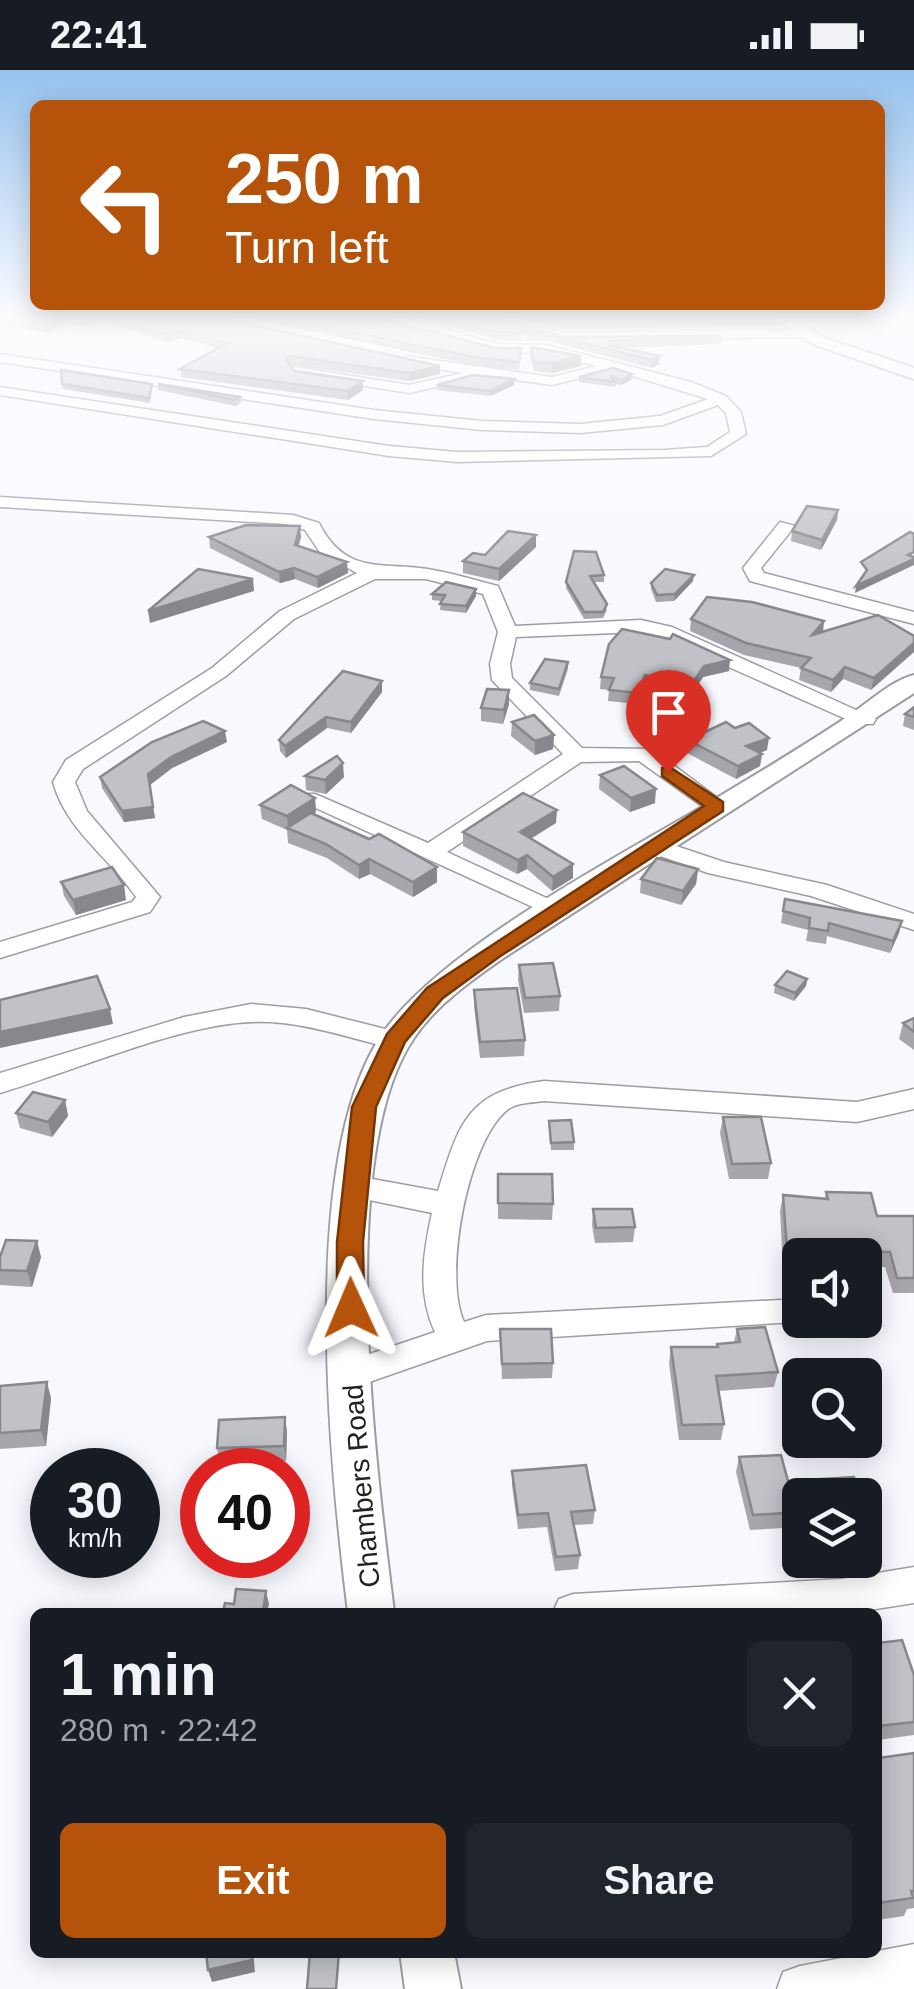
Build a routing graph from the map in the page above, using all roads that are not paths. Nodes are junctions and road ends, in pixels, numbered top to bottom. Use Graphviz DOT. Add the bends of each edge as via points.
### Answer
graph roads {
  1 [pos="107,408"];
  2 [pos="331,408"];
  3 [pos="709,408"];
  4 [pos="729,408"];
  5 [pos="0,502"];
  6 [pos="786,526"];
  7 [pos="372,574"];
  8 [pos="914,618"];
  9 [pos="508,632"];
  10 [pos="914,682"];
  11 [pos="865,718"];
  12 [pos="576,755"];
  13 [pos="307,799"];
  14 [pos="717,806"];
  15 [pos="652,845"];
  16 [pos="432,851"];
  17 [pos="555,908"];
  18 [pos="914,922"];
  19 [pos="0,950"];
  20 [pos="395,1040"];
  21 [pos="0,1083"];
  22 [pos="914,1099"];
  23 [pos="356,1187"];
  24 [pos="450,1204"];
  25 [pos="782,1313"];
  26 [pos="455,1338"];
  27 [pos="352,1374"];
  28 [pos="914,1585"];
  29 [pos="371,1608"];
  30 [pos="641,1608"];
  31 [pos="427,1958"];
  32 [pos="914,1967"];
  33 [pos="433,1989"];
  34 [pos="800,1989"];
  1 -- 4 [label="street" via="389,451 542,459 711,451 738,434"];
  2 -- 3 [label="street" via="512,426 635,426"];
  5 -- 7 [label="street" via="286,519 313,527 326,550"];
  6 -- 8 [label="street" via="752,568 756,577"];
  7 -- 9 [label="street" via="445,577 491,590"];
  7 -- 19 [label="street" via="287,614 219,672 74,766 64,782 68,803 134,872 148,896 130,913"];
  9 -- 11 [label="street" via="665,630"];
  9 -- 12 [label="street" via="502,680"];
  10 -- 11 [label="street, Chambers Road"];
  11 -- 14 [label="street, Chambers Road"];
  12 -- 14 [label="street" via="644,754"];
  12 -- 16 [label="street"];
  13 -- 16 [label="street"];
  14 -- 15 [label="street, Chambers Road"];
  15 -- 17 [label="street, Chambers Road"];
  15 -- 18 [label="street"];
  16 -- 17 [label="street"];
  17 -- 20 [label="street, Chambers Road" via="435,993"];
  20 -- 21 [label="street" via="306,1018 251,1013"];
  20 -- 23 [label="street, Chambers Road" via="364,1107"];
  22 -- 24 [label="street" via="857,1112 544,1090 499,1100 477,1126"];
  23 -- 24 [label="street"];
  23 -- 27 [label="street, Chambers Road"];
  24 -- 26 [label="street" via="440,1304"];
  25 -- 26 [label="street" via="510,1326"];
  26 -- 27 [label="street"];
  27 -- 29 [label="street, Chambers Road"];
  28 -- 30 [label="street"];
  31 -- 33 [label="street"];
  32 -- 34 [label="street"];
}
